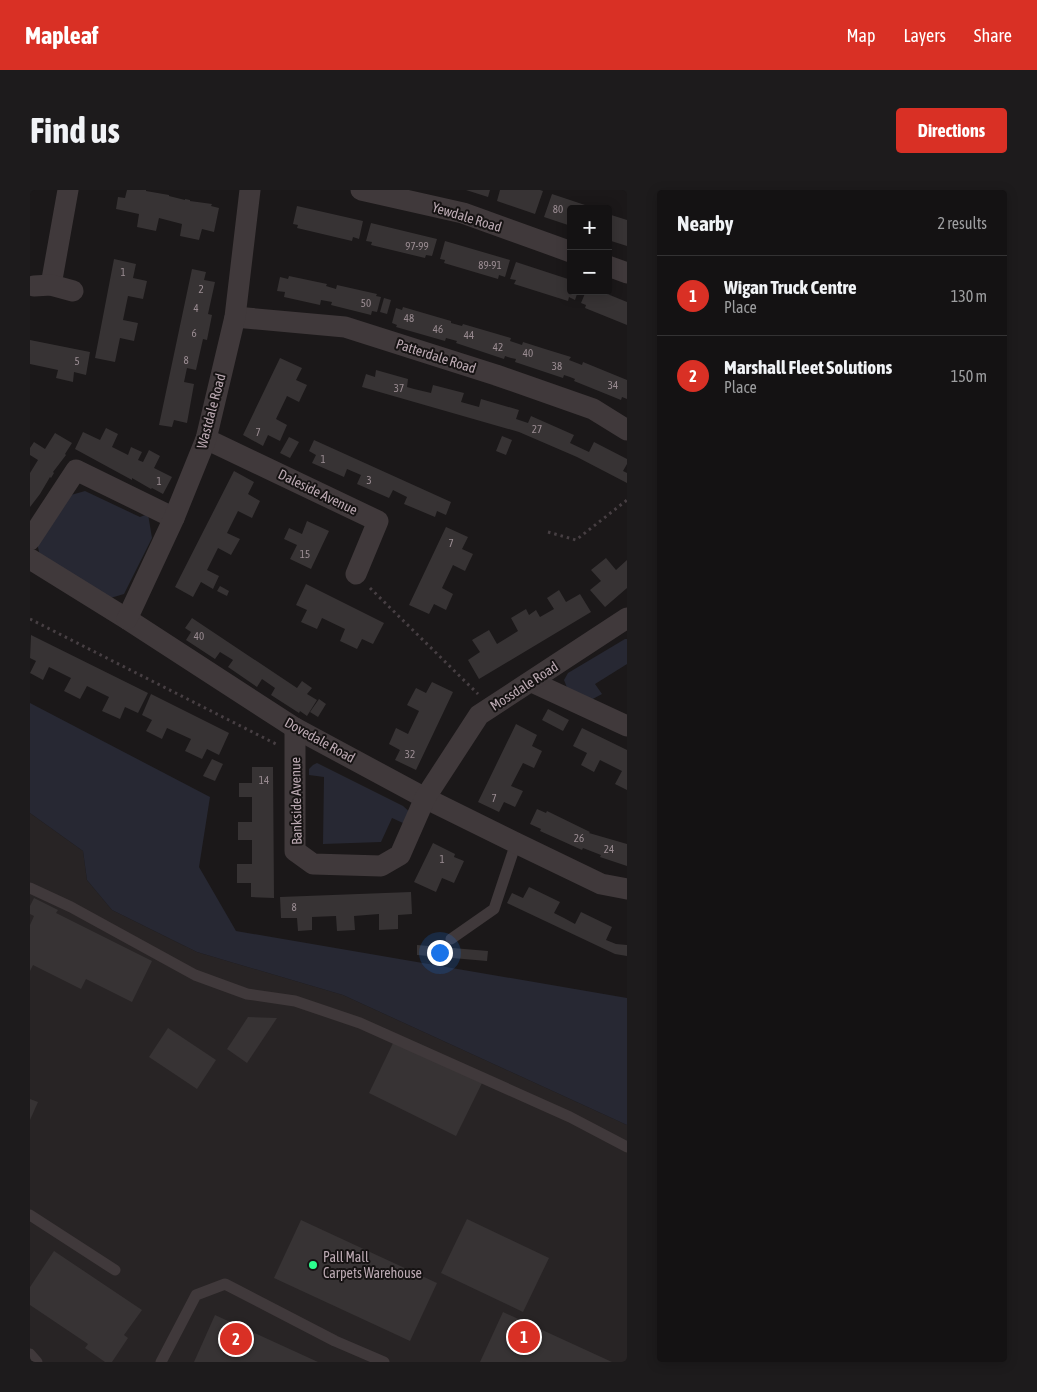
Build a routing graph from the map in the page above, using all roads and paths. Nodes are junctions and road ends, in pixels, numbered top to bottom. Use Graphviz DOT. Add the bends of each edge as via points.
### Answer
graph roads {
  1 [pos="68,190"];
  2 [pos="250,190"];
  3 [pos="361,190"];
  4 [pos="567,251"];
  5 [pos="612,267"];
  6 [pos="627,272"];
  7 [pos="73,291"];
  8 [pos="235,316"];
  9 [pos="627,430"];
  10 [pos="206,439"];
  11 [pos="627,500"];
  12 [pos="174,518"];
  13 [pos="548,532"];
  14 [pos="30,540"];
  15 [pos="30,559"];
  16 [pos="356,574"];
  17 [pos="30,618"];
  18 [pos="627,618"];
  19 [pos="127,619"];
  20 [pos="532,682"];
  21 [pos="490,706"];
  22 [pos="627,726"];
  23 [pos="295,728"];
  24 [pos="295,754"];
  25 [pos="425,798"];
  26 [pos="516,843"];
  27 [pos="30,888"];
  28 [pos="627,889"];
  29 [pos="451,939"];
  30 [pos="627,1147"];
  31 [pos="30,1215"];
  32 [pos="116,1270"];
  33 [pos="30,1354"];
  34 [pos="37,1362"];
  35 [pos="161,1362"];
  36 [pos="384,1362"];
  1 -- 7 [label="street" via="43,285"];
  2 -- 8 [label="street, Wastdale Road"];
  3 -- 4 [label="street, Yewdale Road" via="463,213"];
  5 -- 6 [label="street"];
  8 -- 9 [label="street, Patterdale Road" via="345,327 593,409"];
  8 -- 10 [label="street, Wastdale Road"];
  10 -- 12 [label="street, Wastdale Road"];
  10 -- 16 [label="street, Daleside Avenue" via="378,521"];
  11 -- 13 [label="path" via="576,540"];
  12 -- 14 [label="street" via="76,470"];
  12 -- 19 [label="street, Wastdale Road"];
  15 -- 19 [label="street, Dovedale Road"];
  16 -- 21 [label="path"];
  17 -- 24 [label="path"];
  18 -- 20 [label="street, Mossdale Road"];
  19 -- 23 [label="street, Dovedale Road"];
  20 -- 21 [label="street, Mossdale Road"];
  20 -- 22 [label="street"];
  21 -- 25 [label="street, Mossdale Road" via="480,715"];
  23 -- 24 [label="street, Bankside Avenue"];
  23 -- 25 [label="street, Dovedale Road"];
  24 -- 25 [label="street, Bankside Avenue" via="295,851 313,864 381,866 400,855"];
  25 -- 26 [label="street, Dovedale Road"];
  26 -- 28 [label="street, Dovedale Road" via="601,884"];
  26 -- 29 [label="lane" via="494,910"];
  27 -- 30 [label="lane" via="71,907 195,976 247,994 295,1000 360,1022 570,1117"];
  31 -- 32 [label="lane"];
  33 -- 34 [label="lane"];
  35 -- 36 [label="lane" via="196,1295 225,1284 334,1341"];
}
